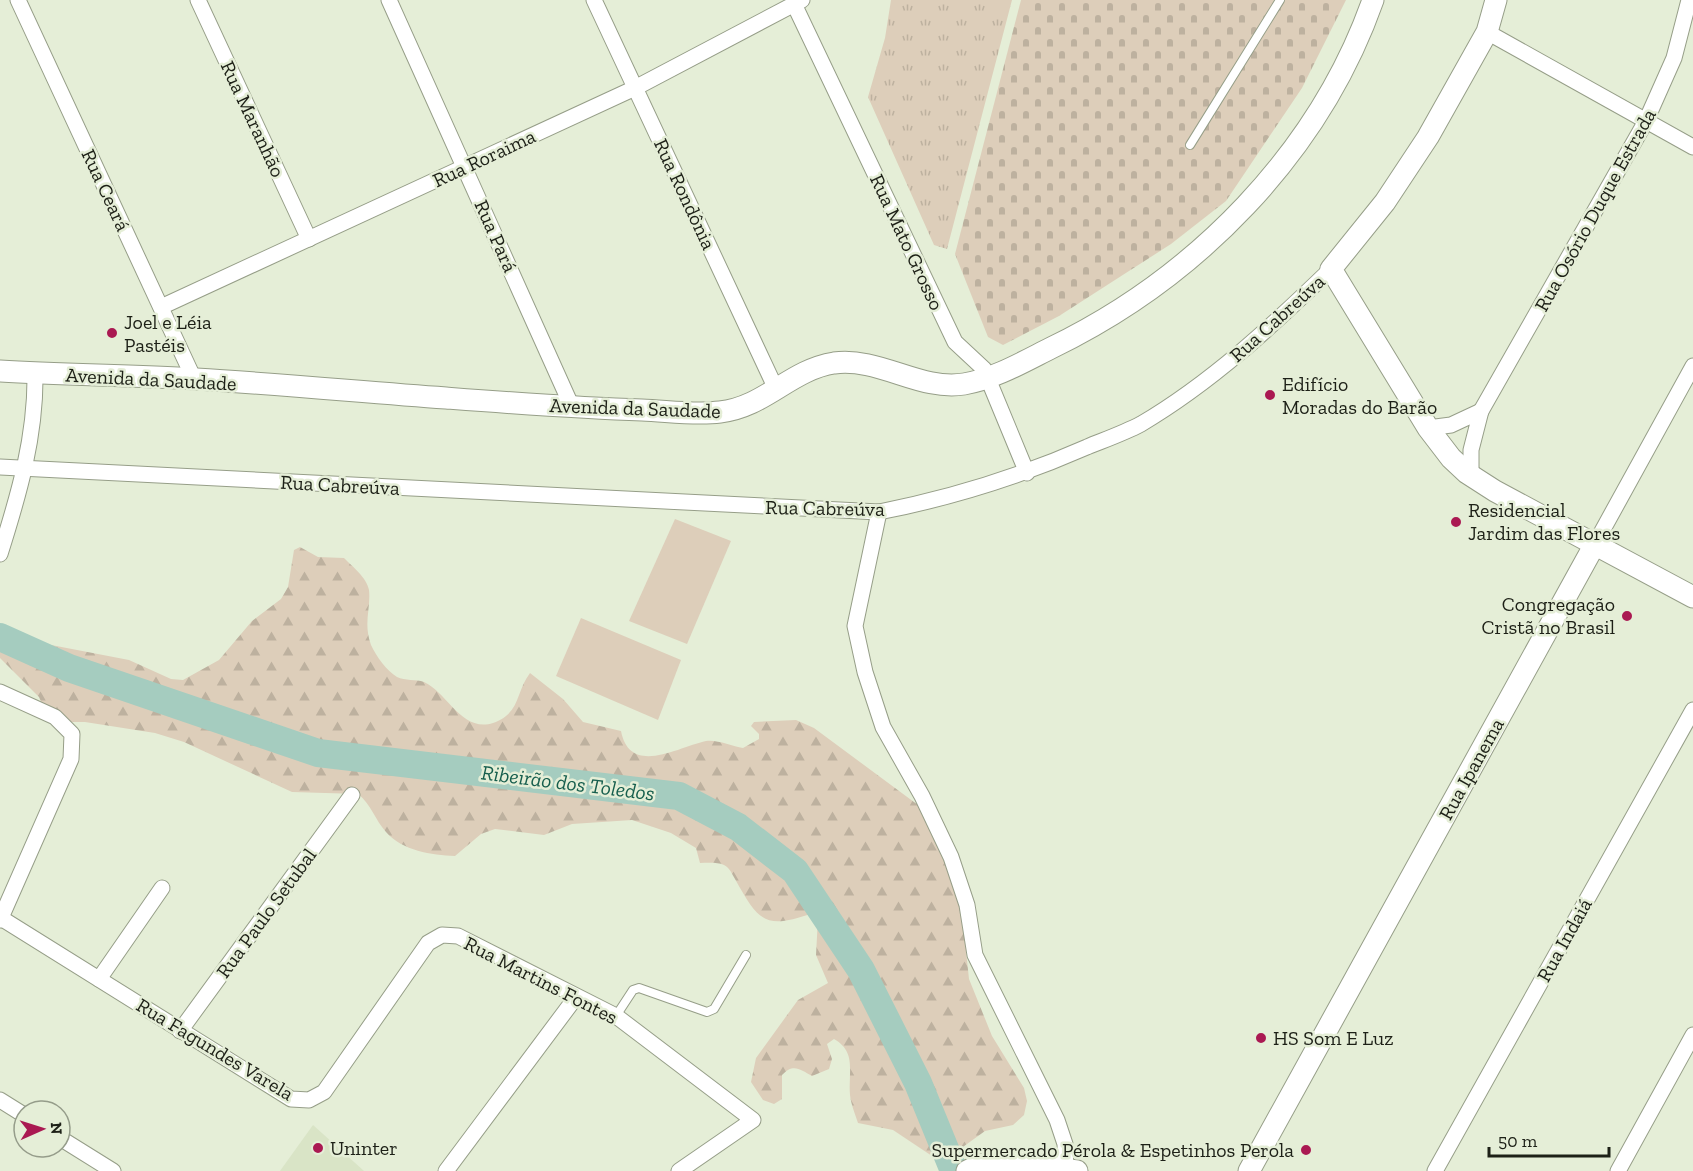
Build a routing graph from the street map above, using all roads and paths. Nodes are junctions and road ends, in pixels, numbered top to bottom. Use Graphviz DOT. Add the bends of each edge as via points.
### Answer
graph roads {
  1 [pos="18,0"];
  2 [pos="198,0"];
  3 [pos="389,0"];
  4 [pos="594,0"];
  5 [pos="1280,0"];
  6 [pos="1373,0"];
  7 [pos="1496,0"];
  8 [pos="1689,0"];
  9 [pos="798,2"];
  10 [pos="1487,32"];
  11 [pos="634,88"];
  12 [pos="1646,121"];
  13 [pos="1190,145"];
  14 [pos="1693,147"];
  15 [pos="466,167"];
  16 [pos="309,238"];
  17 [pos="1331,269"];
  18 [pos="161,307"];
  19 [pos="1693,366"];
  20 [pos="1,370"];
  21 [pos="35,373"];
  22 [pos="987,376"];
  23 [pos="194,379"];
  24 [pos="776,389"];
  25 [pos="572,408"];
  26 [pos="1481,411"];
  27 [pos="1428,428"];
  28 [pos="0,467"];
  29 [pos="25,469"];
  30 [pos="1027,473"];
  31 [pos="1471,476"];
  32 [pos="879,512"];
  33 [pos="1595,544"];
  34 [pos="0,554"];
  35 [pos="1693,597"];
  36 [pos="0,692"];
  37 [pos="1693,710"];
  38 [pos="352,795"];
  39 [pos="162,888"];
  40 [pos="1,919"];
  41 [pos="442,935"];
  42 [pos="746,955"];
  43 [pos="99,979"];
  44 [pos="576,997"];
  45 [pos="616,1016"];
  46 [pos="180,1031"];
  47 [pos="1693,1035"];
  48 [pos="72,1145"];
  49 [pos="973,1168"];
  50 [pos="1070,1170"];
  51 [pos="113,1171"];
  52 [pos="446,1171"];
  53 [pos="679,1171"];
  54 [pos="1249,1171"];
  55 [pos="1436,1171"];
  56 [pos="1618,1171"];
  1 -- 18 [label="street, Rua Ceará"];
  2 -- 16 [label="street, Rua Maranhão"];
  3 -- 15 [label="street, Rua Pará"];
  4 -- 11 [label="street, Rua Rondônia"];
  5 -- 13 [label="lane"];
  6 -- 22 [label="street, Avenida da Saudade" via="1337,79 1302,135 1255,197 1201,252 1082,333"];
  7 -- 10 [label="street, Rua Cabreúva"];
  8 -- 12 [label="street, Rua Osório Duque Estrada" via="1674,58"];
  9 -- 11 [label="street, Rua Roraima"];
  9 -- 22 [label="street, Rua Mato Grosso" via="955,342"];
  10 -- 12 [label="street"];
  10 -- 17 [label="street, Rua Cabreúva" via="1385,202"];
  11 -- 15 [label="street, Rua Roraima"];
  11 -- 24 [label="street, Rua Rondônia"];
  12 -- 14 [label="street"];
  12 -- 26 [label="street, Rua Osório Duque Estrada"];
  15 -- 16 [label="street, Rua Roraima"];
  15 -- 25 [label="street, Rua Pará"];
  16 -- 18 [label="street, Rua Roraima"];
  17 -- 27 [label="street"];
  17 -- 30 [label="street, Rua Cabreúva" via="1266,332 1194,390 1139,425"];
  18 -- 23 [label="street, Rua Ceará"];
  19 -- 33 [label="street, Rua Ipanema"];
  20 -- 21 [label="street, Avenida da Saudade"];
  21 -- 23 [label="street, Avenida da Saudade"];
  21 -- 29 [label="street" via="34,421"];
  22 -- 24 [label="street, Avenida da Saudade" via="969,383 932,383 866,363 836,363 813,368"];
  22 -- 30 [label="street, Rua Mato Grosso"];
  23 -- 25 [label="street, Avenida da Saudade"];
  24 -- 25 [label="street, Avenida da Saudade" via="757,403 715,413"];
  26 -- 27 [label="street" via="1450,425"];
  26 -- 31 [label="street, Rua Osório Duque Estrada" via="1470,450"];
  27 -- 31 [label="street"];
  28 -- 29 [label="street, Rua Cabreúva"];
  29 -- 32 [label="street, Rua Cabreúva"];
  29 -- 34 [label="street"];
  30 -- 32 [label="street, Rua Cabreúva" via="930,502"];
  31 -- 33 [label="street"];
  32 -- 50 [label="street" via="855,626 865,672 883,727 951,857 967,905 975,955 1057,1120"];
  33 -- 35 [label="street"];
  33 -- 54 [label="street, Rua Ipanema"];
  36 -- 40 [label="street" via="55,717 72,734 71,759"];
  37 -- 55 [label="street, Rua Indaiá"];
  38 -- 46 [label="street, Rua Paulo Setubal"];
  39 -- 43 [label="street"];
  40 -- 43 [label="street, Rua Fagundes Varela"];
  41 -- 44 [label="street, Rua Martins Fontes" via="458,936"];
  41 -- 46 [label="street, Rua Fagundes Varela" via="428,943 324,1092 309,1100 291,1099"];
  42 -- 45 [label="lane" via="714,1009 707,1012 639,988 633,990"];
  43 -- 46 [label="street, Rua Fagundes Varela"];
  44 -- 45 [label="street, Rua Martins Fontes"];
  44 -- 52 [label="street"];
  45 -- 53 [label="street, Rua Martins Fontes" via="753,1120"];
  47 -- 56 [label="street"];
  48 -- 51 [label="street"];
  49 -- 50 [label="street" via="1017,1162"];
}
